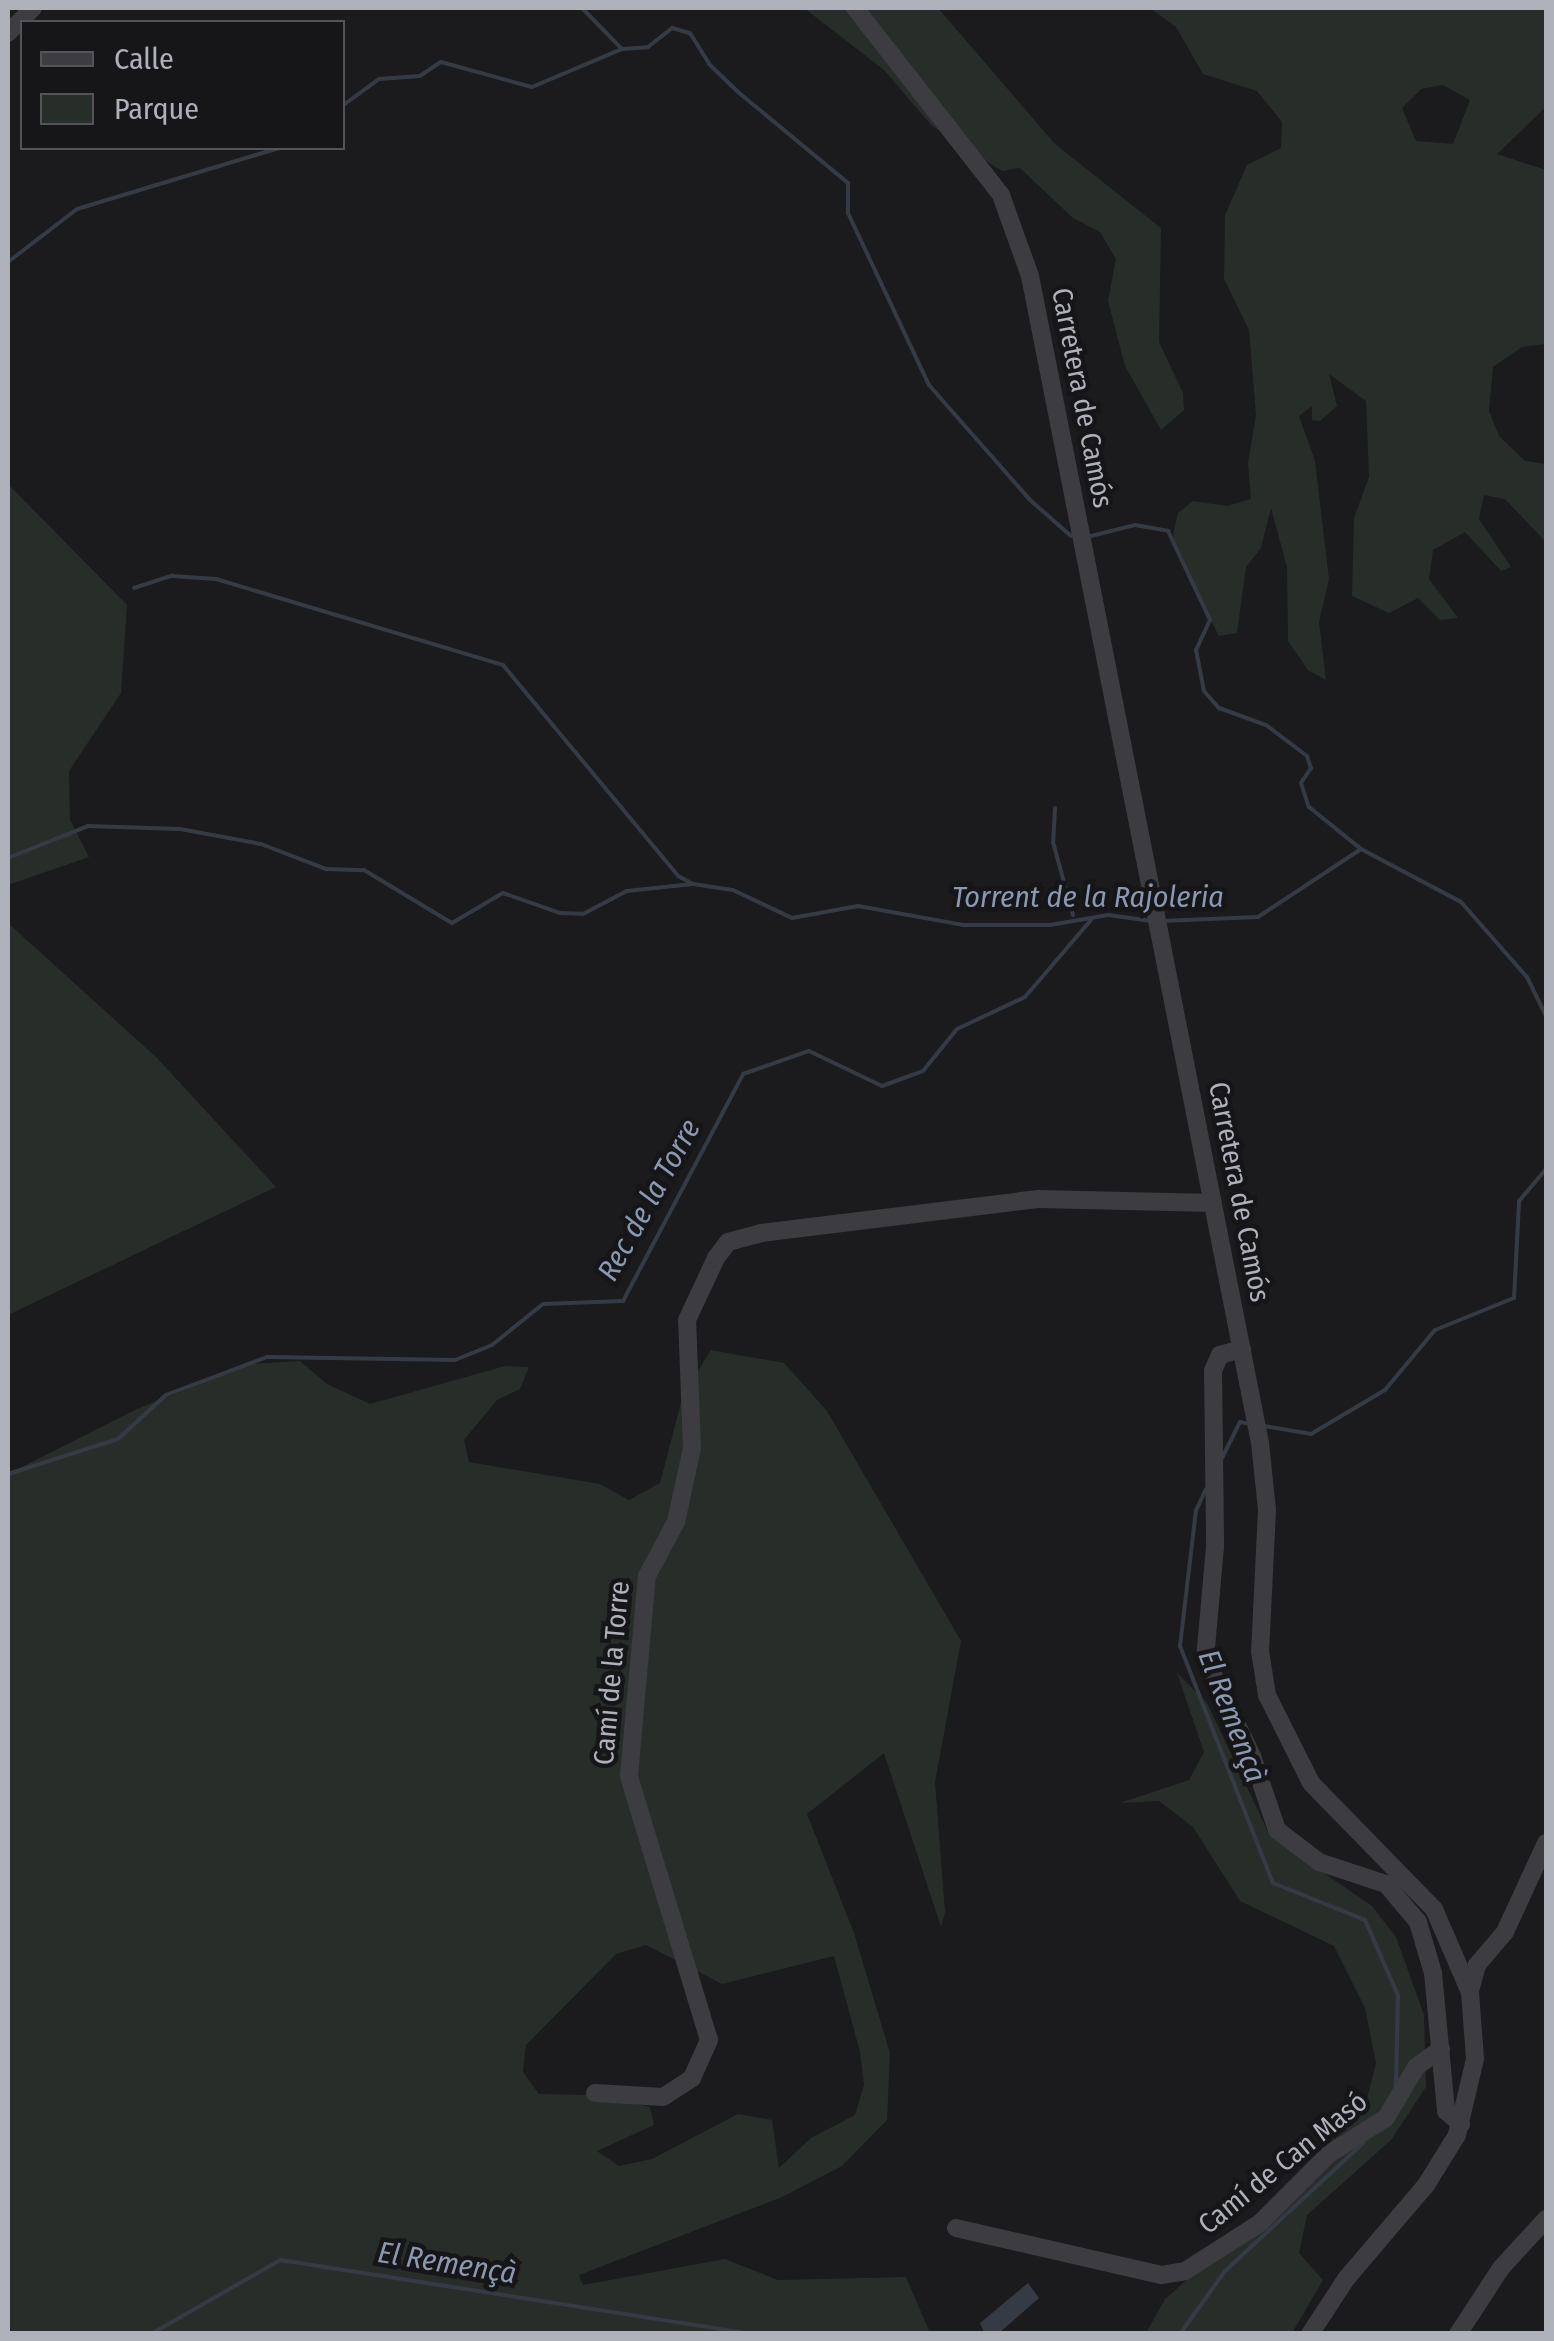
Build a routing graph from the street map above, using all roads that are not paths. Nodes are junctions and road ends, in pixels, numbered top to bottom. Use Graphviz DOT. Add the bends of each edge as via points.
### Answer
graph roads {
  1 [pos="855,8"];
  2 [pos="1214,1204"];
  3 [pos="1244,1357"];
  4 [pos="1546,1843"];
  5 [pos="1458,1953"];
  6 [pos="1486,1953"];
  7 [pos="1470,1992"];
  8 [pos="1440,2049"];
  9 [pos="1443,2089"];
  10 [pos="594,2093"];
  11 [pos="1469,2098"];
  12 [pos="1460,2124"];
  13 [pos="1546,2219"];
  14 [pos="956,2228"];
  15 [pos="1310,2334"];
  16 [pos="1458,2334"];
  1 -- 2 [label="street, Carretera de Camós" via="989,176 1015,226"];
  2 -- 3 [label="street, Carretera de Camós"];
  2 -- 10 [label="street, Camí de la Torre" via="1038,1199 761,1233 728,1242 716,1258 687,1320 692,1448 676,1522 646,1576 629,1776 709,2040 692,2078 663,2097"];
  3 -- 5 [label="street, Carretera de Camós" via="1267,1510 1260,1651 1277,1725 1311,1783 1408,1876"];
  3 -- 8 [label="street" via="1220,1356 1213,1371 1213,1509 1202,1644 1214,1686 1289,1843 1319,1862 1386,1884 1408,1906 1428,1954"];
  4 -- 6 [label="street" via="1505,1932"];
  5 -- 6 [label="street"];
  5 -- 7 [label="street, Carretera de Camós"];
  6 -- 7 [label="street"];
  7 -- 11 [label="street, Carretera de Camós" via="1476,2032"];
  8 -- 9 [label="street"];
  8 -- 14 [label="street, Camí de Can Masó" via="1416,2067 1386,2118 1329,2154 1260,2223 1185,2271 1161,2274"];
  9 -- 11 [label="street" via="1452,2098"];
  9 -- 12 [label="street" via="1446,2111"];
  11 -- 12 [label="street, Carretera de Camós"];
  12 -- 15 [label="street, Carretera de Camós" via="1426,2185 1346,2279"];
  13 -- 16 [label="street" via="1501,2268"];
}
